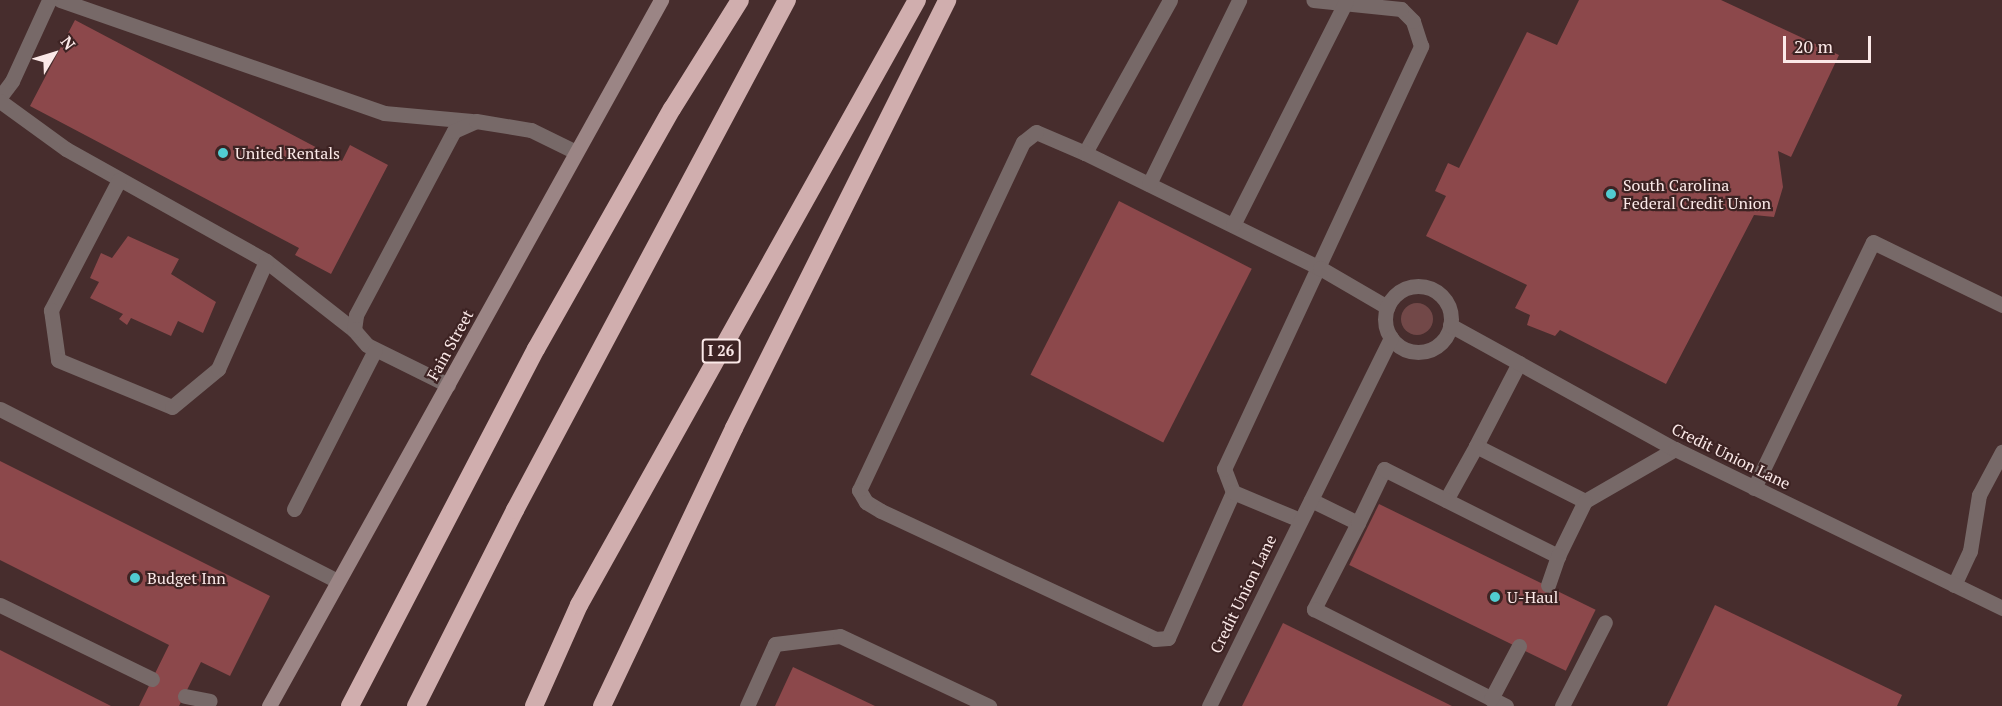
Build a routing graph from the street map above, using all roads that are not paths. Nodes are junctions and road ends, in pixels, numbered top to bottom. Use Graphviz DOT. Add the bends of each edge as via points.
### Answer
graph roads {
  1 [pos="49,0"];
  2 [pos="60,0"];
  3 [pos="661,0"];
  4 [pos="740,0"];
  5 [pos="787,0"];
  6 [pos="917,0"];
  7 [pos="947,0"];
  8 [pos="1170,0"];
  9 [pos="1239,0"];
  10 [pos="1313,0"];
  11 [pos="1345,3"];
  12 [pos="0,99"];
  13 [pos="476,121"];
  14 [pos="576,153"];
  15 [pos="1085,153"];
  16 [pos="119,180"];
  17 [pos="1149,184"];
  18 [pos="1233,225"];
  19 [pos="266,261"];
  20 [pos="1320,268"];
  21 [pos="2002,305"];
  22 [pos="1387,307"];
  23 [pos="1450,325"];
  24 [pos="354,330"];
  25 [pos="1390,338"];
  26 [pos="375,350"];
  27 [pos="1519,363"];
  28 [pos="448,385"];
  29 [pos="0,409"];
  30 [pos="1476,446"];
  31 [pos="1675,450"];
  32 [pos="2002,452"];
  33 [pos="1754,488"];
  34 [pos="1233,492"];
  35 [pos="1311,500"];
  36 [pos="1446,500"];
  37 [pos="1585,501"];
  38 [pos="294,508"];
  39 [pos="1300,520"];
  40 [pos="1358,523"];
  41 [pos="1558,556"];
  42 [pos="337,581"];
  43 [pos="1548,585"];
  44 [pos="1954,585"];
  45 [pos="0,605"];
  46 [pos="2002,608"];
  47 [pos="1605,622"];
  48 [pos="1519,646"];
  49 [pos="152,679"];
  50 [pos="184,696"];
  51 [pos="1491,699"];
  52 [pos="212,705"];
  53 [pos="269,706"];
  54 [pos="350,706"];
  55 [pos="416,706"];
  56 [pos="534,706"];
  57 [pos="602,706"];
  58 [pos="747,706"];
  59 [pos="988,706"];
  60 [pos="1209,706"];
  61 [pos="1506,706"];
  62 [pos="1562,706"];
  1 -- 12 [label="street"];
  2 -- 13 [label="street" via="384,113"];
  3 -- 14 [label="street, Fain Street"];
  4 -- 54 [label="highway" via="672,109 536,349"];
  5 -- 55 [label="highway" via="514,510"];
  6 -- 56 [label="highway, I 26" via="579,605"];
  7 -- 57 [label="highway" via="734,428"];
  8 -- 15 [label="street"];
  9 -- 17 [label="street"];
  10 -- 11 [label="street"];
  11 -- 18 [label="street"];
  11 -- 20 [label="street" via="1401,9 1413,21 1421,46"];
  12 -- 16 [label="street" via="66,149"];
  13 -- 14 [label="street" via="531,130"];
  13 -- 24 [label="street" via="454,131 356,315"];
  14 -- 28 [label="street, Fain Street"];
  15 -- 17 [label="street"];
  15 -- 34 [label="street" via="1036,132 1023,142 859,490 866,502 881,512 1155,639 1168,638"];
  16 -- 19 [label="street"];
  16 -- 19 [label="street" via="51,310 58,360 172,407 218,369"];
  17 -- 18 [label="street"];
  18 -- 20 [label="street"];
  19 -- 24 [label="street"];
  20 -- 22 [label="street"];
  20 -- 34 [label="street" via="1224,469"];
  21 -- 33 [label="street" via="1873,242"];
  22 -- 23 [label="street" via="1411,286 1432,289 1447,304"];
  22 -- 25 [label="street" via="1384,317"];
  23 -- 25 [label="street" via="1439,344 1430,350 1408,351"];
  23 -- 27 [label="street, Credit Union Lane"];
  24 -- 26 [label="street"];
  25 -- 35 [label="street, Credit Union Lane"];
  26 -- 28 [label="street"];
  26 -- 38 [label="street"];
  27 -- 30 [label="street"];
  27 -- 31 [label="street, Credit Union Lane"];
  28 -- 42 [label="street, Fain Street"];
  29 -- 42 [label="street"];
  30 -- 36 [label="street"];
  30 -- 37 [label="street"];
  31 -- 33 [label="street, Credit Union Lane"];
  31 -- 37 [label="street"];
  32 -- 44 [label="street" via="1979,495 1970,551"];
  33 -- 44 [label="street, Credit Union Lane"];
  34 -- 39 [label="street"];
  35 -- 39 [label="street, Credit Union Lane"];
  35 -- 40 [label="street"];
  36 -- 40 [label="street" via="1384,469"];
  36 -- 41 [label="street"];
  37 -- 41 [label="street"];
  39 -- 60 [label="street, Credit Union Lane"];
  40 -- 51 [label="street" via="1314,609"];
  41 -- 43 [label="street"];
  42 -- 53 [label="street, Fain Street"];
  44 -- 46 [label="street, Credit Union Lane"];
  45 -- 49 [label="street"];
  47 -- 62 [label="street"];
  48 -- 51 [label="street"];
  50 -- 52 [label="street"];
  51 -- 61 [label="street"];
  58 -- 59 [label="street" via="776,644 840,636"];
}
